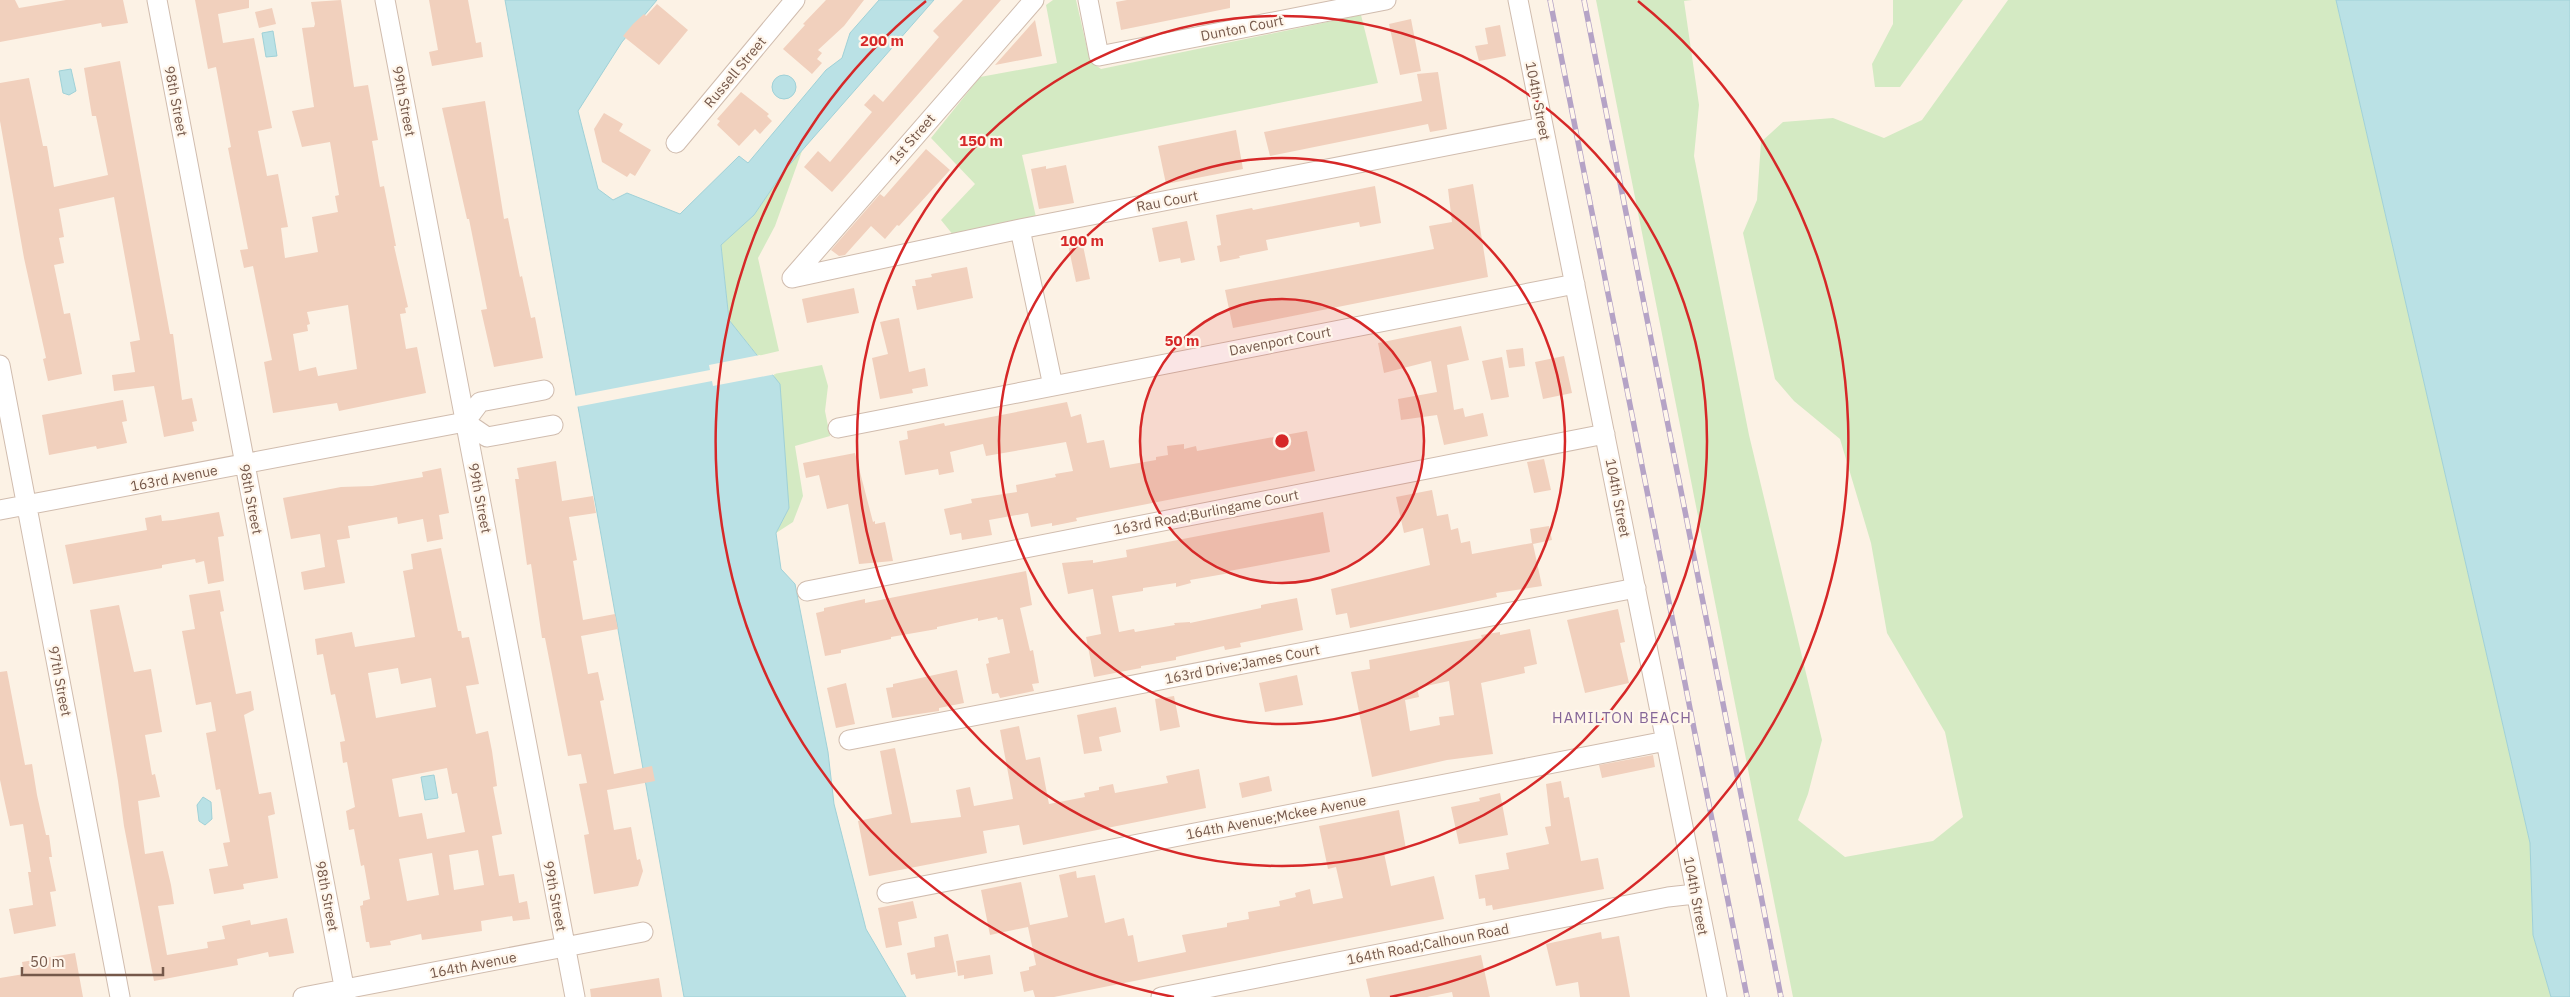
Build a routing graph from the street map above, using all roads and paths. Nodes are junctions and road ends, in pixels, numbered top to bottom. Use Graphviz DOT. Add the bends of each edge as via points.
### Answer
graph roads {
  1 [pos="157,0"];
  2 [pos="385,0"];
  3 [pos="795,0"];
  4 [pos="1034,0"];
  5 [pos="1088,0"];
  6 [pos="1386,0"];
  7 [pos="1518,0"];
  8 [pos="1544,127"];
  9 [pos="676,143"];
  10 [pos="1020,230"];
  11 [pos="792,278"];
  12 [pos="1575,284"];
  13 [pos="0,365"];
  14 [pos="1053,386"];
  15 [pos="544,390"];
  16 [pos="466,422"];
  17 [pos="553,425"];
  18 [pos="838,428"];
  19 [pos="1605,434"];
  20 [pos="245,465"];
  21 [pos="27,505"];
  22 [pos="0,510"];
  23 [pos="1636,588"];
  24 [pos="807,591"];
  25 [pos="849,740"];
  26 [pos="1666,741"];
  27 [pos="887,894"];
  28 [pos="1696,894"];
  29 [pos="643,932"];
  30 [pos="565,947"];
  31 [pos="345,993"];
  32 [pos="120,997"];
  33 [pos="303,997"];
  34 [pos="574,997"];
  35 [pos="1161,997"];
  36 [pos="1717,997"];
  1 -- 20 [label="street, 98th Street"];
  2 -- 16 [label="street, 99th Street"];
  3 -- 9 [label="street, Russell Street"];
  4 -- 11 [label="street, 1st Street"];
  5 -- 6 [label="street, Dunton Court" via="1099,56"];
  7 -- 8 [label="street, 104th Street"];
  8 -- 10 [label="street, Rau Court"];
  8 -- 12 [label="street, 104th Street"];
  10 -- 11 [label="street, Rau Court"];
  10 -- 14 [label="street"];
  12 -- 14 [label="street, Davenport Court"];
  12 -- 19 [label="street, 104th Street"];
  13 -- 21 [label="street, 97th Street"];
  14 -- 18 [label="street, Davenport Court"];
  15 -- 16 [label="street" via="480,402"];
  16 -- 17 [label="street" via="487,437"];
  16 -- 20 [label="street, 163rd Avenue"];
  16 -- 30 [label="street, 99th Street"];
  19 -- 23 [label="street, 104th Street"];
  19 -- 24 [label="street, 163rd Road;Burlingame Court"];
  20 -- 21 [label="street, 163rd Avenue"];
  20 -- 31 [label="street, 98th Street"];
  21 -- 22 [label="street, 163rd Avenue"];
  21 -- 32 [label="street, 97th Street"];
  23 -- 25 [label="street, 163rd Drive;James Court"];
  23 -- 26 [label="street, 104th Street"];
  26 -- 27 [label="street, 164th Avenue;Mckee Avenue"];
  26 -- 28 [label="street, 104th Street"];
  28 -- 35 [label="street, 164th Road;Calhoun Road"];
  28 -- 36 [label="street, 104th Street"];
  29 -- 30 [label="street, 164th Avenue"];
  30 -- 31 [label="street, 164th Avenue"];
  30 -- 34 [label="street, 99th Street"];
  31 -- 33 [label="street, 164th Avenue"];
}
